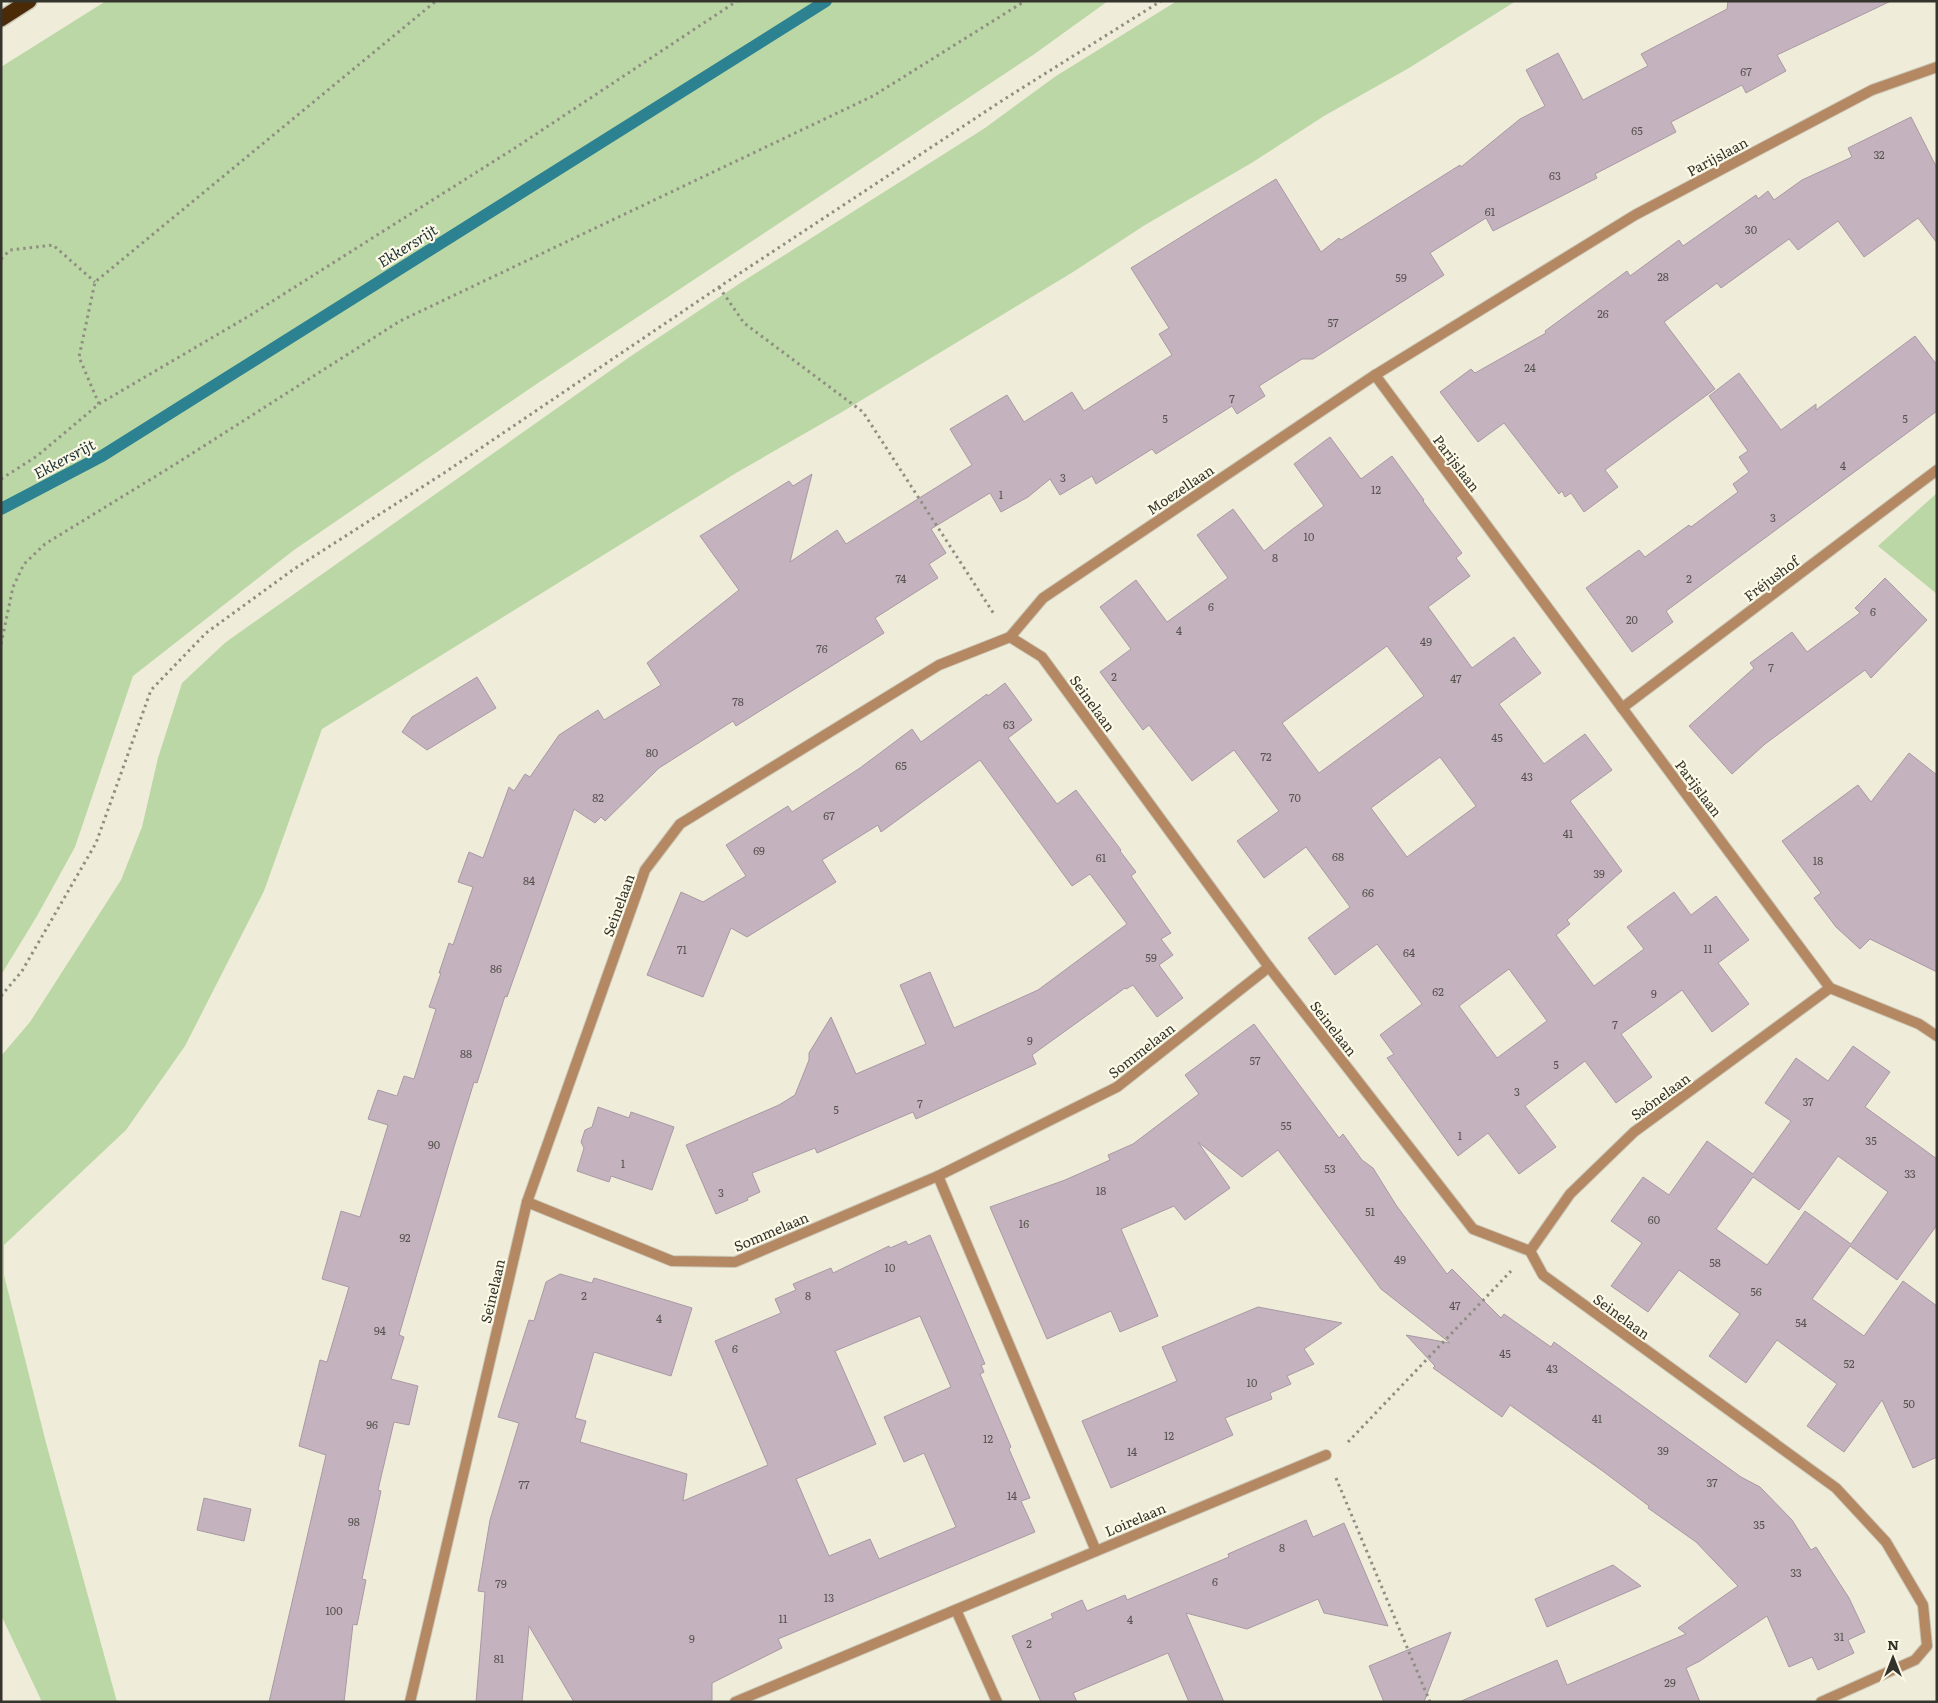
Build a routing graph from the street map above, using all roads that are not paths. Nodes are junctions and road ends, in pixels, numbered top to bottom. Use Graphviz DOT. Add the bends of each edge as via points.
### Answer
graph roads {
  1 [pos="29,1"];
  2 [pos="1,19"];
  3 [pos="1937,67"];
  4 [pos="1375,375"];
  5 [pos="1937,470"];
  6 [pos="1010,637"];
  7 [pos="1622,708"];
  8 [pos="1269,967"];
  9 [pos="1830,988"];
  10 [pos="1937,1036"];
  11 [pos="938,1176"];
  12 [pos="526,1202"];
  13 [pos="1530,1251"];
  14 [pos="1326,1455"];
  15 [pos="1096,1551"];
  16 [pos="956,1610"];
  17 [pos="410,1702"];
  18 [pos="735,1702"];
  19 [pos="997,1702"];
  20 [pos="1822,1702"];
  1 -- 2 [label="highway"];
  3 -- 4 [label="street, Parijslaan" via="1872,90 1635,215"];
  4 -- 6 [label="street, Moezellaan" via="1043,598"];
  4 -- 7 [label="street, Parijslaan"];
  5 -- 7 [label="street, Fréjushof"];
  6 -- 8 [label="street, Seinelaan" via="1042,657"];
  6 -- 12 [label="street, Seinelaan" via="939,665 680,824 645,870"];
  7 -- 9 [label="street, Parijslaan"];
  8 -- 11 [label="street, Sommelaan" via="1117,1086"];
  8 -- 13 [label="street, Seinelaan" via="1473,1228"];
  9 -- 10 [label="street" via="1919,1024"];
  9 -- 13 [label="street, Saônelaan" via="1634,1132 1570,1194"];
  11 -- 12 [label="street, Sommelaan" via="735,1262 672,1261"];
  11 -- 15 [label="street"];
  12 -- 17 [label="street, Seinelaan"];
  13 -- 20 [label="street, Seinelaan" via="1543,1275 1836,1488 1886,1542 1923,1606 1927,1646 1915,1660"];
  14 -- 15 [label="street, Loirelaan"];
  15 -- 16 [label="street, Loirelaan"];
  16 -- 18 [label="street, Loirelaan"];
  16 -- 19 [label="street"];
}
